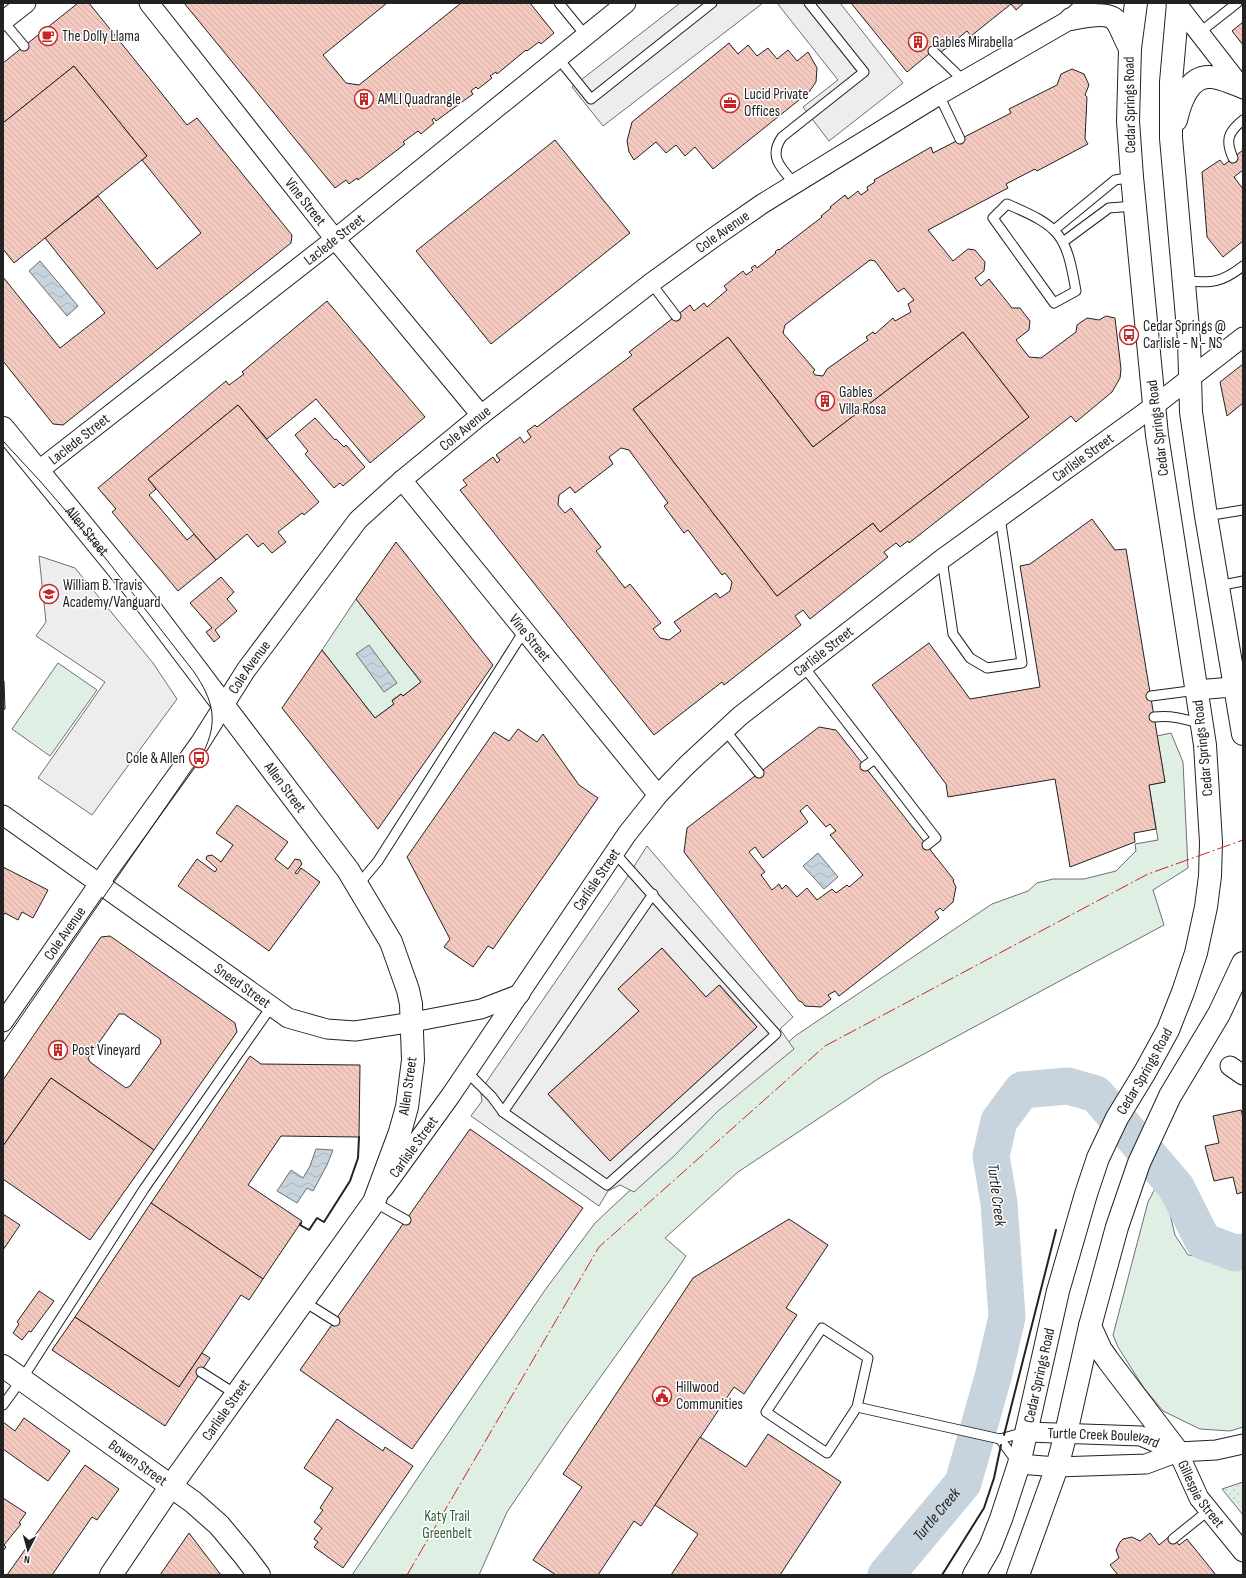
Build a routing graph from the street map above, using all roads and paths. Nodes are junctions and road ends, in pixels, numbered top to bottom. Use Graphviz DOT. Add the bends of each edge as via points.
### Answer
graph roads {
  1 [pos="26,3"];
  2 [pos="149,3"];
  3 [pos="559,3"];
  4 [pos="626,3"];
  5 [pos="712,3"];
  6 [pos="809,3"];
  7 [pos="1088,3"];
  8 [pos="1136,3"];
  9 [pos="1237,3"];
  10 [pos="1177,4"];
  11 [pos="1071,19"];
  12 [pos="3,21"];
  13 [pos="1199,33"];
  14 [pos="586,36"];
  15 [pos="24,46"];
  16 [pos="1130,48"];
  17 [pos="933,51"];
  18 [pos="558,58"];
  19 [pos="964,81"];
  20 [pos="1242,88"];
  21 [pos="939,95"];
  22 [pos="1243,120"];
  23 [pos="1171,138"];
  24 [pos="960,139"];
  25 [pos="1233,158"];
  26 [pos="1132,177"];
  27 [pos="795,184"];
  28 [pos="1134,206"];
  29 [pos="1054,230"];
  30 [pos="335,239"];
  31 [pos="1063,242"];
  32 [pos="1243,266"];
  33 [pos="1185,281"];
  34 [pos="651,283"];
  35 [pos="676,316"];
  36 [pos="1243,337"];
  37 [pos="1190,378"];
  38 [pos="1154,406"];
  39 [pos="481,416"];
  40 [pos="3,428"];
  41 [pos="38,471"];
  42 [pos="402,480"];
  43 [pos="1243,510"];
  44 [pos="1206,516"];
  45 [pos="1000,517"];
  46 [pos="942,559"];
  47 [pos="1243,581"];
  48 [pos="1218,586"];
  49 [pos="524,631"];
  50 [pos="804,667"];
  51 [pos="1239,687"];
  52 [pos="1196,690"];
  53 [pos="1151,696"];
  54 [pos="224,705"];
  55 [pos="1154,717"];
  56 [pos="1203,724"];
  57 [pos="725,730"];
  58 [pos="1243,734"];
  59 [pos="875,759"];
  60 [pos="865,766"];
  61 [pos="759,773"];
  62 [pos="658,795"];
  63 [pos="3,815"];
  64 [pos="927,845"];
  65 [pos="614,852"];
  66 [pos="99,884"];
  67 [pos="358,885"];
  68 [pos="653,894"];
  69 [pos="1243,963"];
  70 [pos="520,994"];
  71 [pos="271,1007"];
  72 [pos="3,1022"];
  73 [pos="413,1022"];
  74 [pos="467,1072"];
  75 [pos="503,1112"];
  76 [pos="374,1202"];
  77 [pos="406,1220"];
  78 [pos="303,1301"];
  79 [pos="334,1321"];
  80 [pos="1090,1326"];
  81 [pos="3,1366"];
  82 [pos="201,1372"];
  83 [pos="22,1379"];
  84 [pos="236,1395"];
  85 [pos="3,1405"];
  86 [pos="857,1407"];
  87 [pos="1027,1432"];
  88 [pos="1066,1433"];
  89 [pos="1000,1439"];
  90 [pos="1243,1444"];
  91 [pos="1178,1452"];
  92 [pos="1019,1464"];
  93 [pos="1057,1467"];
  94 [pos="171,1486"];
  95 [pos="1209,1510"];
  96 [pos="1173,1539"];
  97 [pos="1243,1552"];
  98 [pos="111,1575"];
  99 [pos="259,1575"];
  100 [pos="974,1575"];
  101 [pos="1018,1575"];
  1 -- 12 [label="street"];
  2 -- 30 [label="street, Vine Street"];
  3 -- 14 [label="lane"];
  4 -- 14 [label="street, Laclede Street"];
  5 -- 18 [label="lane" via="591,99"];
  6 -- 27 [label="lane" via="864,72 778,142 778,163"];
  7 -- 11 [label="street, Cole Avenue"];
  8 -- 16 [label="main road, Cedar Springs Road"];
  9 -- 13 [label="lane"];
  10 -- 13 [label="street"];
  10 -- 23 [label="main road" via="1171,82"];
  11 -- 16 [label="main road" via="1098,15 1111,18 1116,21"];
  11 -- 19 [label="street, Cole Avenue"];
  12 -- 15 [label="lane"];
  13 -- 20 [label="street"];
  14 -- 18 [label="street, Laclede Street"];
  16 -- 26 [label="main road, Cedar Springs Road" via="1128,121"];
  17 -- 19 [label="lane"];
  18 -- 30 [label="street, Laclede Street"];
  19 -- 21 [label="street, Cole Avenue"];
  20 -- 23 [label="main road" via="1210,77 1190,85 1180,104"];
  21 -- 24 [label="lane"];
  21 -- 27 [label="street, Cole Avenue"];
  22 -- 25 [label="lane" via="1234,128 1228,140"];
  23 -- 33 [label="main road"];
  26 -- 28 [label="main road, Cedar Springs Road"];
  26 -- 29 [label="lane" via="1115,180"];
  27 -- 34 [label="street, Cole Avenue" via="762,204"];
  28 -- 31 [label="lane" via="1109,208"];
  28 -- 38 [label="main road, Cedar Springs Road"];
  29 -- 31 [label="lane"];
  29 -- 31 [label="lane" via="1036,217 1007,204 993,218 1054,303 1076,291 1071,262"];
  30 -- 39 [label="street, Vine Street"];
  30 -- 41 [label="street, Laclede Street"];
  32 -- 33 [label="lane" via="1214,282"];
  33 -- 37 [label="main road"];
  34 -- 35 [label="lane"];
  34 -- 39 [label="street, Cole Avenue"];
  36 -- 37 [label="street, Carlisle Street"];
  37 -- 38 [label="street, Carlisle Street"];
  37 -- 44 [label="main road" via="1191,412"];
  38 -- 45 [label="street, Carlisle Street"];
  38 -- 52 [label="main road, Cedar Springs Road"];
  39 -- 42 [label="street, Cole Avenue"];
  40 -- 41 [label="main road, Allen Street"];
  41 -- 54 [label="main road, Allen Street" via="146,603"];
  42 -- 49 [label="street, Vine Street"];
  42 -- 54 [label="street, Cole Avenue" via="358,520 246,670"];
  43 -- 44 [label="lane"];
  44 -- 48 [label="main road"];
  45 -- 46 [label="street, Carlisle Street"];
  45 -- 46 [label="lane" via="1022,663 987,668 970,658 953,634"];
  46 -- 50 [label="street, Carlisle Street"];
  47 -- 48 [label="lane"];
  48 -- 51 [label="main road"];
  49 -- 62 [label="street, Vine Street"];
  49 -- 67 [label="lane" via="378,861"];
  50 -- 57 [label="street, Carlisle Street"];
  50 -- 59 [label="lane"];
  51 -- 52 [label="street"];
  51 -- 58 [label="main road"];
  52 -- 53 [label="lane"];
  52 -- 56 [label="main road, Cedar Springs Road"];
  54 -- 66 [label="street, Cole Avenue" via="200,743"];
  54 -- 67 [label="main road, Allen Street"];
  55 -- 56 [label="lane" via="1178,717"];
  56 -- 87 [label="main road, Cedar Springs Road" via="1211,842 1210,876 1196,953 1168,1030 1117,1118 1098,1158 1058,1291"];
  57 -- 61 [label="lane"];
  57 -- 62 [label="street, Carlisle Street"];
  59 -- 60 [label="lane"];
  59 -- 64 [label="lane" via="936,838"];
  62 -- 65 [label="street, Carlisle Street"];
  63 -- 66 [label="street, Sneed Street"];
  65 -- 68 [label="lane"];
  65 -- 70 [label="street, Carlisle Street"];
  66 -- 71 [label="street, Sneed Street"];
  66 -- 72 [label="street, Cole Avenue"];
  67 -- 73 [label="main road, Allen Street" via="391,942 408,990"];
  68 -- 75 [label="lane"];
  68 -- 75 [label="lane" via="776,1034 607,1185"];
  69 -- 80 [label="main road" via="1219,1014 1170,1096 1139,1163 1117,1227"];
  70 -- 73 [label="street, Sneed Street" via="481,1009"];
  70 -- 74 [label="street, Carlisle Street"];
  71 -- 73 [label="street, Sneed Street" via="288,1018 327,1029 355,1031"];
  71 -- 83 [label="lane" via="144,1189"];
  73 -- 76 [label="main road, Allen Street" via="413,1060 407,1107"];
  74 -- 75 [label="lane"];
  74 -- 76 [label="street, Carlisle Street"];
  76 -- 77 [label="lane"];
  76 -- 78 [label="main road, Carlisle Street"];
  78 -- 79 [label="lane"];
  78 -- 84 [label="main road, Carlisle Street"];
  80 -- 88 [label="main road"];
  80 -- 91 [label="main road" via="1101,1350"];
  81 -- 83 [label="main road, Bowen Street"];
  82 -- 84 [label="lane"];
  83 -- 85 [label="lane"];
  83 -- 94 [label="main road, Bowen Street"];
  84 -- 94 [label="main road, Carlisle Street"];
  86 -- 86 [label="lane" via="868,1358 822,1328 766,1412 827,1453"];
  86 -- 89 [label="lane"];
  87 -- 88 [label="street, Turtle Creek Boulevard"];
  87 -- 89 [label="lane"];
  87 -- 92 [label="main road, Cedar Springs Road"];
  88 -- 91 [label="street, Turtle Creek Boulevard" via="1141,1436"];
  88 -- 93 [label="main road"];
  89 -- 92 [label="lane"];
  90 -- 91 [label="street, Turtle Creek Boulevard" via="1216,1450"];
  91 -- 93 [label="street, Turtle Creek Boulevard" via="1146,1464"];
  91 -- 95 [label="street, Gillespie Street" via="1200,1498"];
  92 -- 93 [label="street, Turtle Creek Boulevard"];
  92 -- 100 [label="main road" via="1002,1519"];
  93 -- 101 [label="main road"];
  94 -- 98 [label="main road, Carlisle Street"];
  94 -- 99 [label="main road, Bowen Street" via="219,1525"];
  95 -- 96 [label="lane"];
  95 -- 97 [label="street, Gillespie Street"];
}
